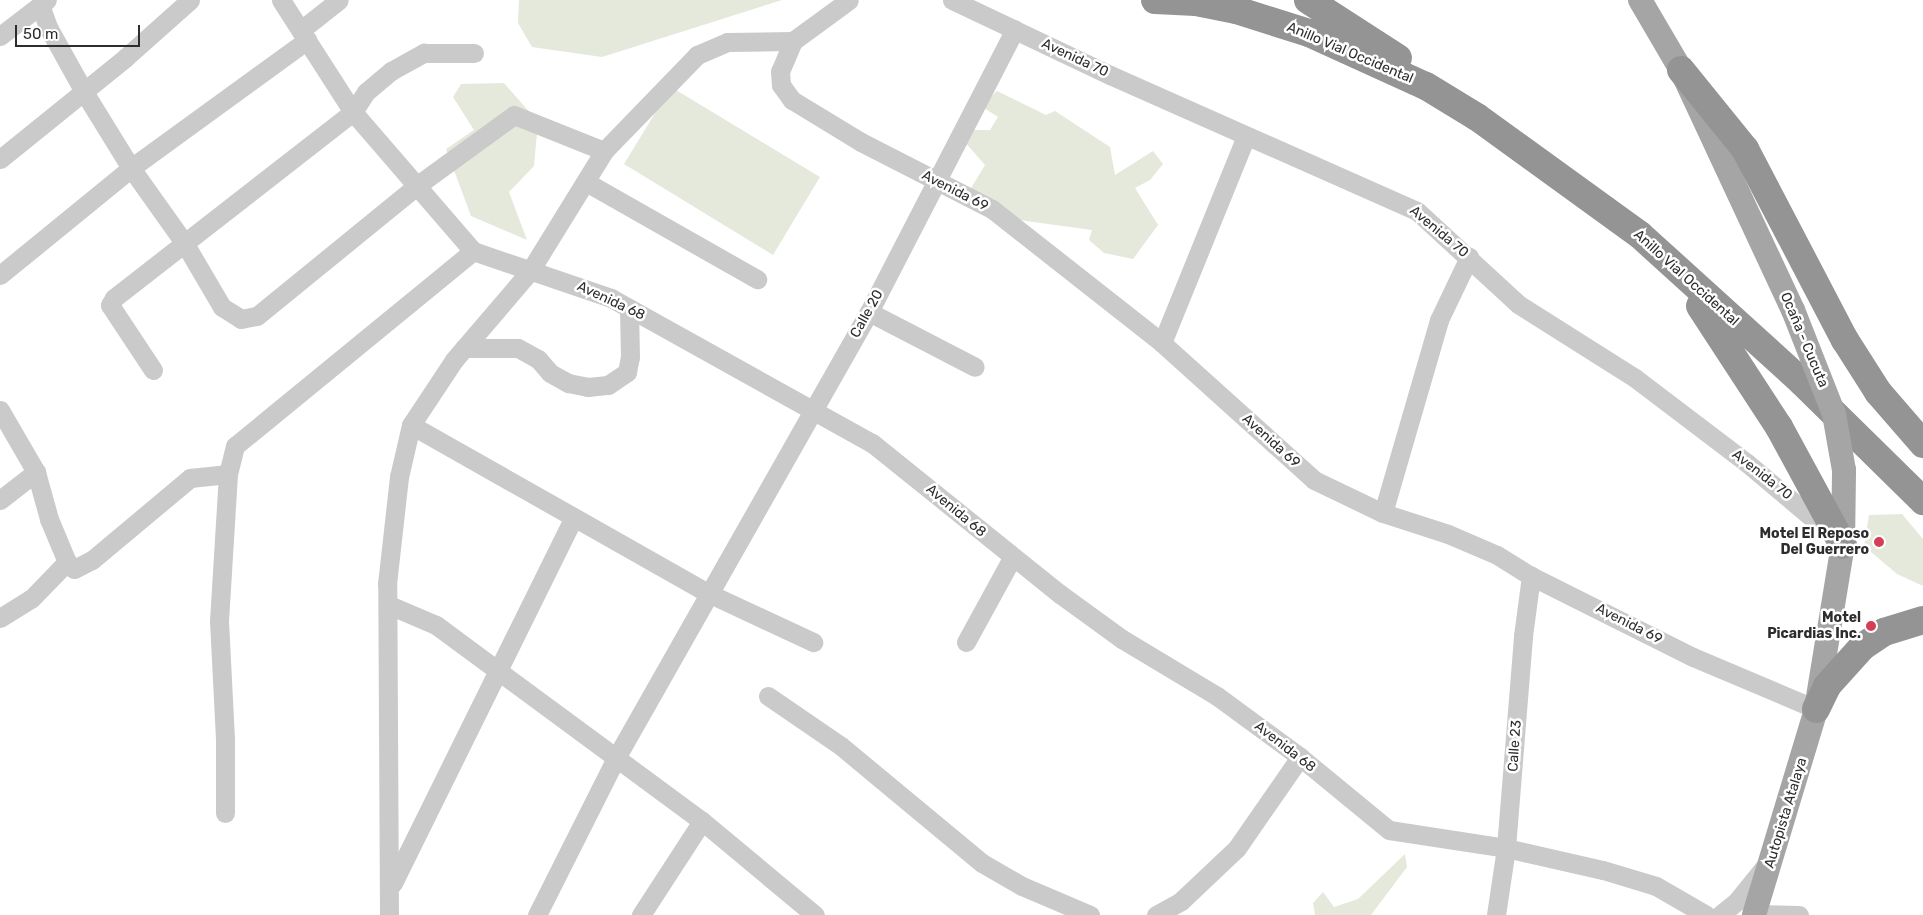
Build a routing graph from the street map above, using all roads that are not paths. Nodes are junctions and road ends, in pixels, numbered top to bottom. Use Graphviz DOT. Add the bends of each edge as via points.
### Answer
graph roads {
  1 [pos="190,0"];
  2 [pos="281,0"];
  3 [pos="340,0"];
  4 [pos="849,0"];
  5 [pos="952,0"];
  6 [pos="1155,0"];
  7 [pos="1308,0"];
  8 [pos="1640,0"];
  9 [pos="43,3"];
  10 [pos="1015,30"];
  11 [pos="304,35"];
  12 [pos="0,36"];
  13 [pos="793,42"];
  14 [pos="474,53"];
  15 [pos="1681,70"];
  16 [pos="1426,86"];
  17 [pos="84,92"];
  18 [pos="353,112"];
  19 [pos="1246,136"];
  20 [pos="604,151"];
  21 [pos="0,159"];
  22 [pos="132,168"];
  23 [pos="937,181"];
  24 [pos="586,182"];
  25 [pos="415,187"];
  26 [pos="185,244"];
  27 [pos="473,251"];
  28 [pos="1469,257"];
  29 [pos="1666,261"];
  30 [pos="530,271"];
  31 [pos="0,275"];
  32 [pos="757,279"];
  33 [pos="630,308"];
  34 [pos="869,312"];
  35 [pos="1162,343"];
  36 [pos="464,348"];
  37 [pos="975,367"];
  38 [pos="153,370"];
  39 [pos="813,408"];
  40 [pos="0,410"];
  41 [pos="411,425"];
  42 [pos="1923,444"];
  43 [pos="36,472"];
  44 [pos="228,474"];
  45 [pos="0,500"];
  46 [pos="1923,501"];
  47 [pos="1383,513"];
  48 [pos="573,518"];
  49 [pos="1843,545"];
  50 [pos="1012,558"];
  51 [pos="67,562"];
  52 [pos="1531,576"];
  53 [pos="710,594"];
  54 [pos="388,605"];
  55 [pos="0,618"];
  56 [pos="1923,620"];
  57 [pos="813,642"];
  58 [pos="966,642"];
  59 [pos="499,671"];
  60 [pos="768,696"];
  61 [pos="1816,709"];
  62 [pos="1300,757"];
  63 [pos="616,758"];
  64 [pos="225,814"];
  65 [pos="702,821"];
  66 [pos="1506,848"];
  67 [pos="1774,856"];
  68 [pos="391,889"];
  69 [pos="389,915"];
  70 [pos="537,915"];
  71 [pos="641,915"];
  72 [pos="815,915"];
  73 [pos="1090,915"];
  74 [pos="1156,915"];
  75 [pos="1496,915"];
  76 [pos="1706,915"];
  77 [pos="1720,915"];
  78 [pos="1754,915"];
  79 [pos="1799,915"];
  1 -- 17 [label="street"];
  2 -- 11 [label="street, Avenida 68"];
  3 -- 11 [label="street"];
  4 -- 13 [label="street"];
  5 -- 10 [label="street, Avenida 70"];
  6 -- 16 [label="highway, Anillo Vial Occidental" via="1196,2 1276,22 1309,33"];
  7 -- 16 [label="highway, Anillo Vial Occidental" via="1395,55"];
  8 -- 15 [label="main road, Ocaña - Cucuta"];
  9 -- 12 [label="street"];
  9 -- 17 [label="street" via="48,26"];
  10 -- 19 [label="street, Avenida 70"];
  10 -- 23 [label="street, Calle 20"];
  11 -- 18 [label="street, Avenida 68"];
  11 -- 22 [label="street"];
  13 -- 20 [label="street" via="727,42 697,55"];
  13 -- 23 [label="street, Avenida 69" via="780,71 781,85 792,100 861,142"];
  14 -- 18 [label="street" via="424,53 391,71 366,92"];
  15 -- 42 [label="highway" via="1745,149 1845,340 1878,392"];
  15 -- 49 [label="main road, Ocaña - Cucuta, bridge" via="1792,310 1834,414 1844,470"];
  16 -- 29 [label="highway, Anillo Vial Occidental" via="1531,153 1616,216"];
  17 -- 21 [label="street"];
  17 -- 22 [label="street"];
  18 -- 25 [label="street, Avenida 68"];
  18 -- 26 [label="street"];
  19 -- 28 [label="street, Avenida 70" via="1399,201 1417,211"];
  19 -- 35 [label="street"];
  20 -- 24 [label="street"];
  20 -- 25 [label="street" via="514,115"];
  22 -- 26 [label="street"];
  22 -- 31 [label="street"];
  23 -- 34 [label="street, Calle 20"];
  23 -- 35 [label="street, Avenida 69" via="992,209"];
  24 -- 30 [label="street"];
  24 -- 32 [label="street"];
  25 -- 26 [label="street" via="257,316 241,319 222,307"];
  25 -- 27 [label="street, Avenida 68"];
  26 -- 38 [label="street" via="114,298 110,305"];
  27 -- 30 [label="street, Avenida 68"];
  27 -- 44 [label="street" via="235,446"];
  28 -- 47 [label="street" via="1439,320"];
  28 -- 49 [label="street, Avenida 70" via="1518,304 1635,378 1684,414 1799,505"];
  29 -- 46 [label="highway, Anillo Vial Occidental" via="1802,382"];
  29 -- 49 [label="highway" via="1749,378"];
  30 -- 33 [label="street, Avenida 68" via="567,281"];
  30 -- 36 [label="street"];
  33 -- 36 [label="street" via="627,372 608,385 588,387 568,382 550,373 538,359 518,348"];
  33 -- 39 [label="street, Avenida 68"];
  34 -- 37 [label="street"];
  34 -- 39 [label="street, Calle 20"];
  35 -- 47 [label="street, Avenida 69" via="1314,480"];
  36 -- 41 [label="street"];
  39 -- 50 [label="street, Avenida 68" via="872,443"];
  39 -- 53 [label="street, Calle 20"];
  40 -- 43 [label="street"];
  41 -- 48 [label="street"];
  41 -- 54 [label="street" via="399,477 387,584"];
  43 -- 45 [label="street"];
  43 -- 51 [label="street" via="49,519"];
  44 -- 51 [label="street" via="190,478 92,560 74,569"];
  44 -- 64 [label="street" via="218,621 225,739"];
  47 -- 52 [label="street, Avenida 69" via="1448,534 1497,555"];
  48 -- 53 [label="street"];
  48 -- 59 [label="street"];
  49 -- 61 [label="main road, Ocaña - Cucuta"];
  50 -- 58 [label="street"];
  50 -- 62 [label="street, Avenida 68" via="1122,639 1217,696"];
  51 -- 55 [label="street" via="31,599"];
  52 -- 61 [label="street, Avenida 69" via="1694,657"];
  52 -- 66 [label="street, Calle 23"];
  53 -- 57 [label="street"];
  53 -- 63 [label="street, Calle 20"];
  54 -- 59 [label="street" via="436,625"];
  54 -- 68 [label="street"];
  56 -- 61 [label="highway" via="1884,632 1862,646 1827,686"];
  59 -- 63 [label="street"];
  59 -- 68 [label="street"];
  60 -- 73 [label="street" via="841,746 982,863 1022,886"];
  61 -- 67 [label="main road, Autopista Atalaya"];
  62 -- 66 [label="street, Avenida 68" via="1389,830"];
  62 -- 74 [label="street" via="1237,848 1181,902"];
  63 -- 65 [label="street"];
  63 -- 70 [label="street, Calle 20"];
  65 -- 71 [label="street"];
  65 -- 72 [label="street"];
  66 -- 75 [label="street, Calle 23"];
  66 -- 76 [label="street, Avenida 68" via="1656,886"];
  67 -- 77 [label="street" via="1737,901"];
  67 -- 78 [label="main road, Autopista Atalaya"];
  68 -- 69 [label="street"];
  78 -- 79 [label="street"];
}
